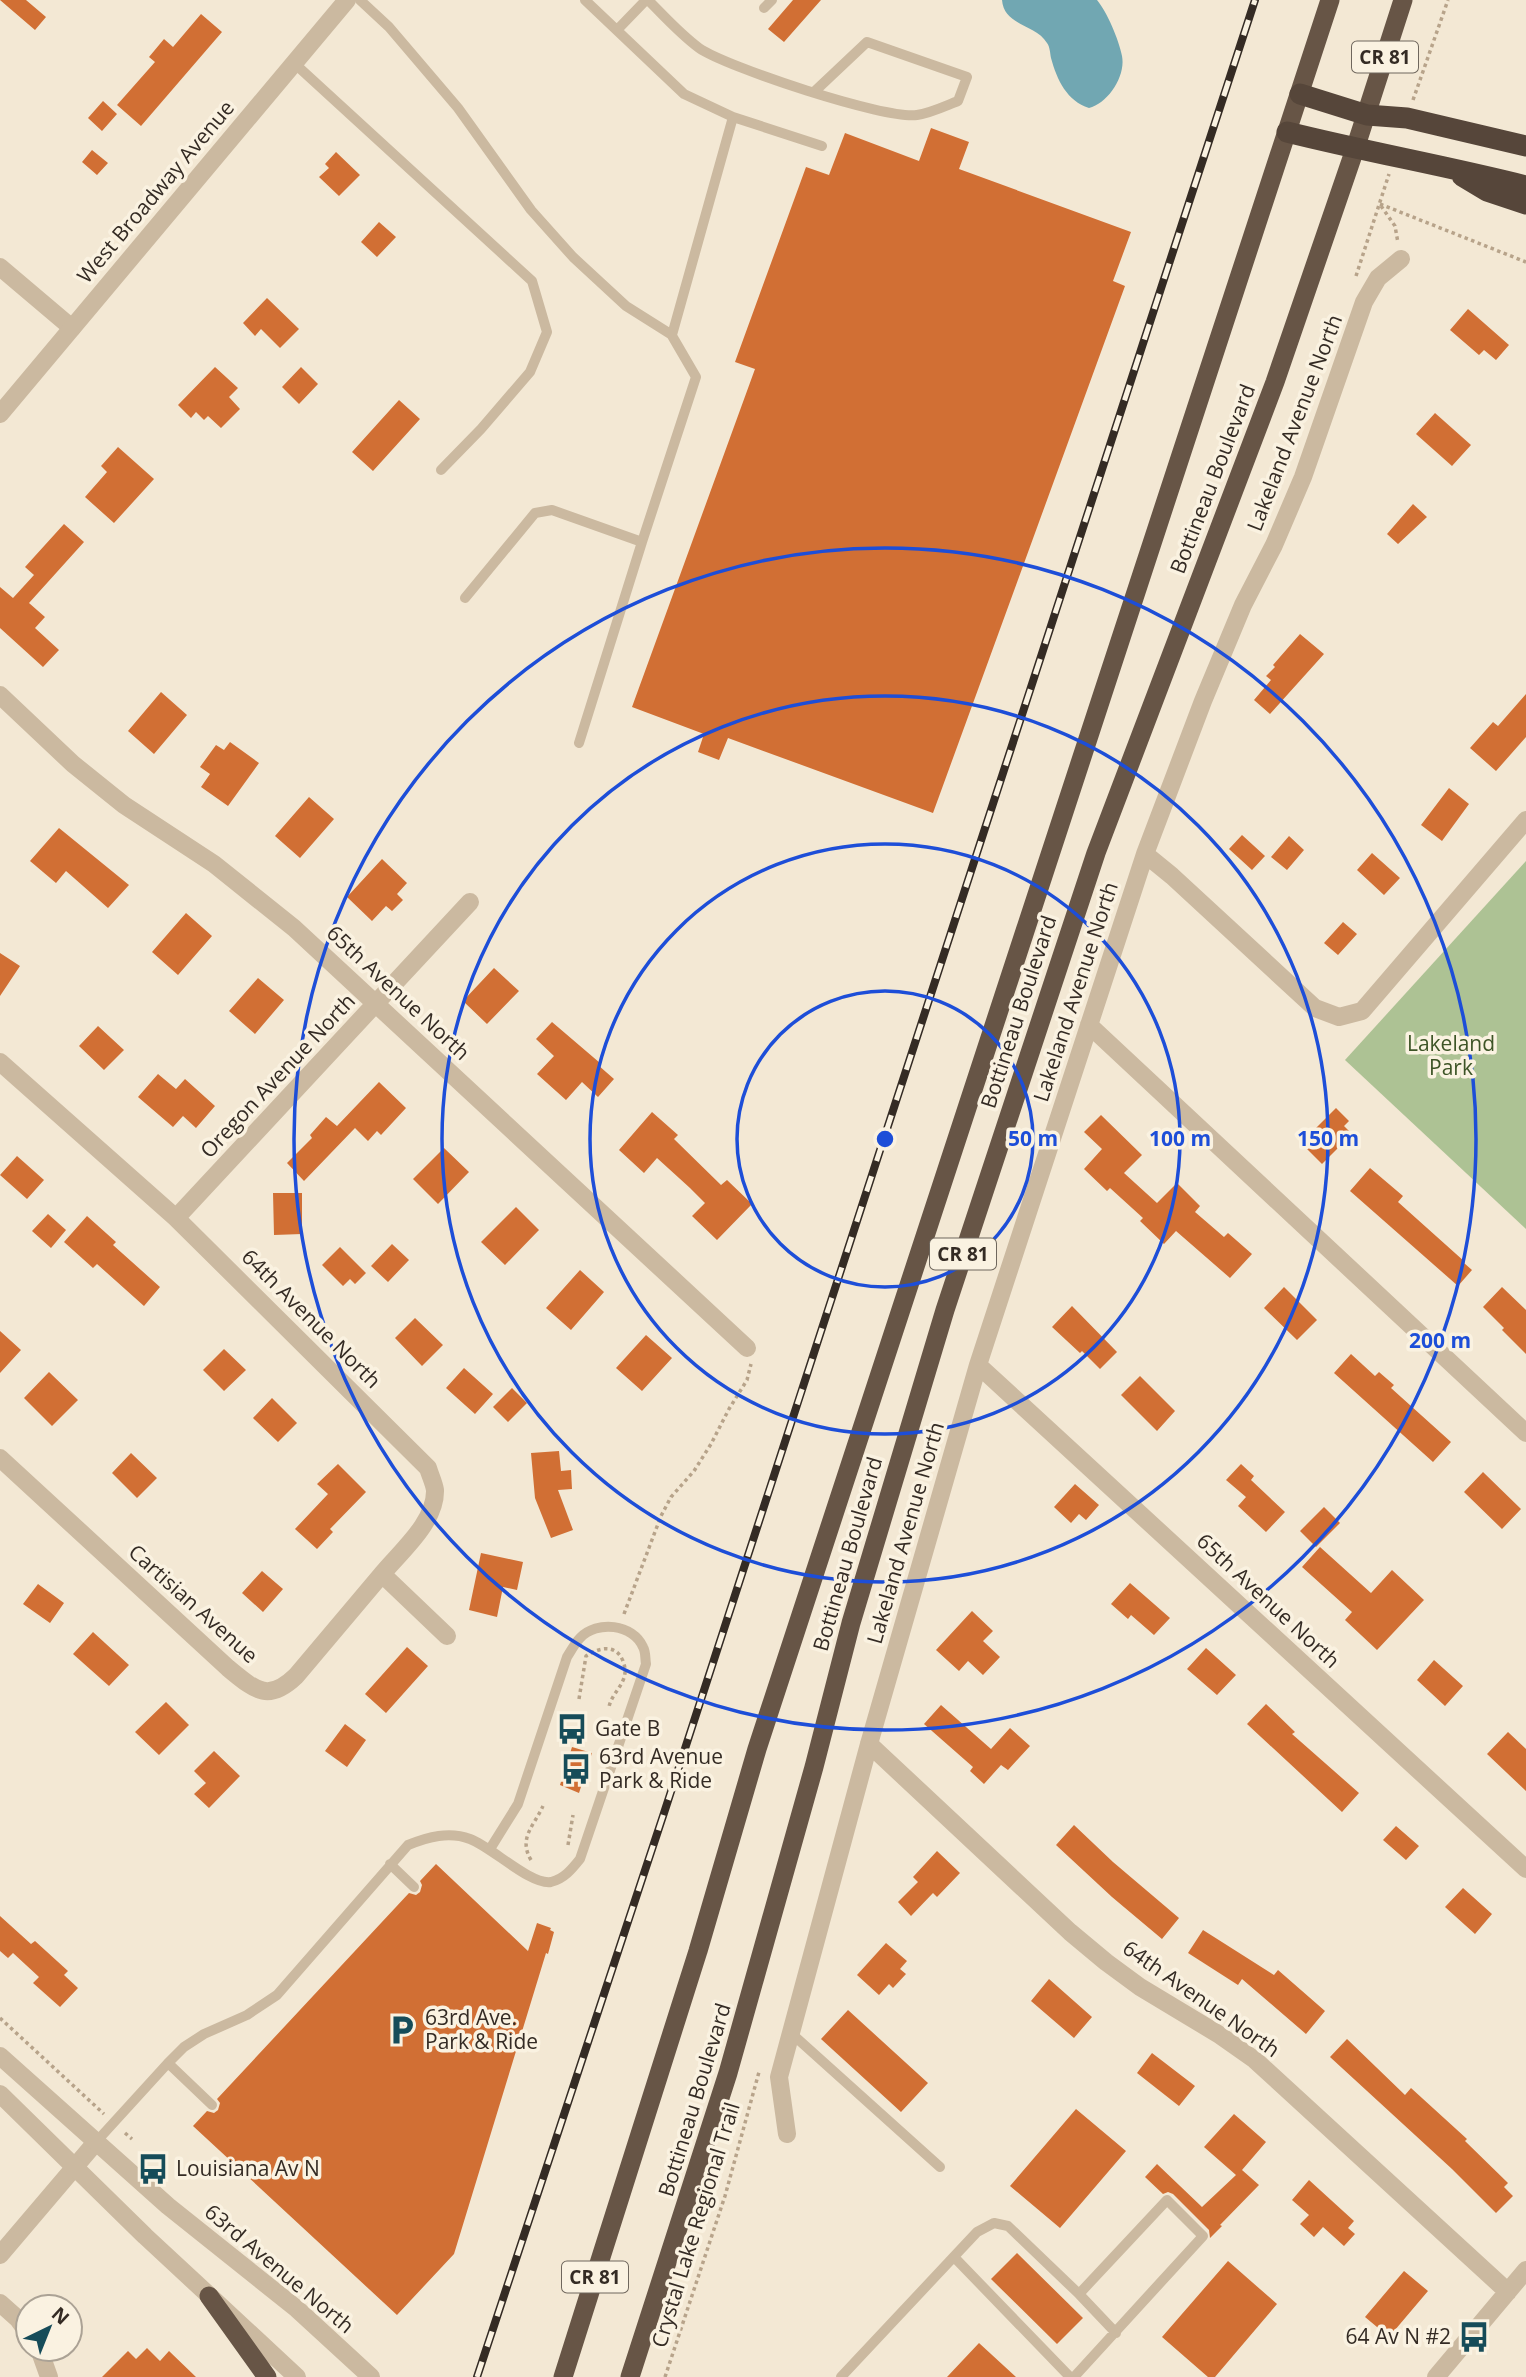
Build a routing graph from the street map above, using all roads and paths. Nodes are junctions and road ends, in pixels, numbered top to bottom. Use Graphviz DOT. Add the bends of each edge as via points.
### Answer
graph roads {
  1 [pos="347,0"];
  2 [pos="360,0"];
  3 [pos="585,0"];
  4 [pos="647,0"];
  5 [pos="1331,0"];
  6 [pos="1403,0"];
  7 [pos="1448,0"];
  8 [pos="617,30"];
  9 [pos="294,63"];
  10 [pos="1419,82"];
  11 [pos="814,92"];
  12 [pos="1300,94"];
  13 [pos="1367,114"];
  14 [pos="733,117"];
  15 [pos="1287,132"];
  16 [pos="822,146"];
  17 [pos="1526,146"];
  18 [pos="1355,149"];
  19 [pos="1445,165"];
  20 [pos="1526,186"];
  21 [pos="1526,204"];
  22 [pos="1401,260"];
  23 [pos="1526,262"];
  24 [pos="0,267"];
  25 [pos="72,328"];
  26 [pos="671,334"];
  27 [pos="0,414"];
  28 [pos="441,470"];
  29 [pos="642,542"];
  30 [pos="465,598"];
  31 [pos="0,695"];
  32 [pos="579,743"];
  33 [pos="1526,820"];
  34 [pos="1145,854"];
  35 [pos="470,902"];
  36 [pos="377,1004"];
  37 [pos="1089,1025"];
  38 [pos="0,1062"];
  39 [pos="176,1218"];
  40 [pos="747,1348"];
  41 [pos="978,1366"];
  42 [pos="1526,1433"];
  43 [pos="0,1458"];
  44 [pos="382,1574"];
  45 [pos="620,1627"];
  46 [pos="447,1636"];
  47 [pos="579,1699"];
  48 [pos="609,1707"];
  49 [pos="869,1744"];
  50 [pos="543,1805"];
  51 [pos="573,1815"];
  52 [pos="490,1849"];
  53 [pos="567,1855"];
  54 [pos="532,1860"];
  55 [pos="390,1864"];
  56 [pos="1526,1869"];
  57 [pos="414,1887"];
  58 [pos="0,2018"];
  59 [pos="791,2033"];
  60 [pos="0,2056"];
  61 [pos="168,2063"];
  62 [pos="756,2082"];
  63 [pos="0,2094"];
  64 [pos="212,2105"];
  65 [pos="113,2123"];
  66 [pos="787,2134"];
  67 [pos="132,2139"];
  68 [pos="96,2142"];
  69 [pos="75,2166"];
  70 [pos="940,2167"];
  71 [pos="0,2255"];
  72 [pos="954,2257"];
  73 [pos="1526,2270"];
  74 [pos="1508,2292"];
  75 [pos="1079,2294"];
  76 [pos="209,2296"];
  77 [pos="0,2303"];
  78 [pos="14,2315"];
  79 [pos="1116,2333"];
  80 [pos="845,2373"];
  81 [pos="562,2376"];
  82 [pos="267,2377"];
  83 [pos="297,2377"];
  84 [pos="371,2377"];
  85 [pos="630,2377"];
  86 [pos="665,2377"];
  87 [pos="858,2377"];
  88 [pos="1072,2377"];
  89 [pos="1436,2377"];
  1 -- 9 [label="street, West Broadway Avenue"];
  2 -- 26 [label="lane" via="458,108 531,209 573,257 626,306"];
  3 -- 8 [label="lane"];
  4 -- 8 [label="lane"];
  4 -- 11 [label="lane" via="700,49 734,66"];
  5 -- 12 [label="highway, Bottineau Boulevard / CR 81"];
  6 -- 13 [label="highway, Bottineau Boulevard / CR 81"];
  7 -- 10 [label="path"];
  8 -- 14 [label="lane" via="684,94"];
  9 -- 25 [label="street, West Broadway Avenue"];
  9 -- 28 [label="lane" via="532,281 547,332 530,372"];
  11 -- 11 [label="lane" via="891,114 918,115 958,101 967,77 867,41"];
  12 -- 13 [label="highway"];
  12 -- 15 [label="highway, Bottineau Boulevard / CR 81"];
  13 -- 17 [label="highway" via="1407,118"];
  13 -- 18 [label="highway, Bottineau Boulevard / CR 81"];
  14 -- 16 [label="lane"];
  14 -- 26 [label="lane"];
  15 -- 18 [label="highway"];
  15 -- 81 [label="highway, Bottineau Boulevard / CR 81" via="761,1736 698,1951"];
  18 -- 19 [label="highway"];
  18 -- 85 [label="highway, Bottineau Boulevard / CR 81" via="1270,395 1096,853 957,1272 851,1623 732,2060"];
  19 -- 20 [label="highway"];
  19 -- 21 [label="highway" via="1487,191"];
  22 -- 23 [label="path" via="1395,226 1380,204"];
  22 -- 34 [label="street, Lakeland Avenue North" via="1378,278 1364,302 1303,477 1243,605"];
  24 -- 25 [label="street"];
  25 -- 27 [label="street, West Broadway Avenue"];
  26 -- 29 [label="lane" via="696,377"];
  29 -- 30 [label="lane" via="552,510 535,513"];
  29 -- 32 [label="lane"];
  31 -- 36 [label="street, 65th Avenue North" via="73,764 252,893"];
  33 -- 34 [label="street" via="1362,1011 1339,1017 1315,1008"];
  34 -- 37 [label="street, Lakeland Avenue North"];
  35 -- 36 [label="street, Oregon Avenue North"];
  36 -- 39 [label="street, Oregon Avenue North"];
  36 -- 40 [label="street, 65th Avenue North"];
  37 -- 41 [label="street, Lakeland Avenue North"];
  37 -- 42 [label="street"];
  38 -- 39 [label="street, 64th Avenue North"];
  39 -- 44 [label="street, 64th Avenue North" via="428,1468 435,1488 433,1505"];
  40 -- 45 [label="path" via="751,1366 747,1380 694,1471 661,1516"];
  41 -- 49 [label="street, Lakeland Avenue North"];
  41 -- 56 [label="street, 65th Avenue North"];
  43 -- 44 [label="street, Cartisian Avenue" via="228,1668 247,1684 270,1693 296,1676"];
  44 -- 46 [label="street"];
  45 -- 52 [label="lane" via="598,1627 581,1636 567,1657 518,1804"];
  45 -- 52 [label="lane" via="636,1636 646,1664 580,1859 567,1875 550,1882 535,1879"];
  47 -- 48 [label="path" via="586,1656 611,1648 620,1653 626,1668"];
  49 -- 59 [label="street, Lakeland Avenue North"];
  49 -- 74 [label="street, 64th Avenue North" via="1070,1932 1140,1987 1255,2060"];
  50 -- 54 [label="path" via="525,1839"];
  51 -- 53 [label="path"];
  52 -- 55 [label="lane" via="469,1839 431,1836 408,1845"];
  55 -- 57 [label="lane"];
  55 -- 61 [label="lane" via="277,1995 247,2015 204,2034"];
  58 -- 65 [label="path"];
  59 -- 66 [label="street, Lakeland Avenue North" via="779,2077"];
  59 -- 70 [label="lane"];
  60 -- 68 [label="street, 63rd Avenue North"];
  61 -- 64 [label="lane"];
  61 -- 65 [label="lane"];
  62 -- 86 [label="path, Crystal Lake Regional Trail"];
  63 -- 69 [label="street"];
  65 -- 67 [label="path"];
  65 -- 68 [label="lane"];
  68 -- 69 [label="street"];
  68 -- 84 [label="street, 63rd Avenue North" via="297,2309"];
  69 -- 71 [label="street"];
  69 -- 76 [label="street"];
  72 -- 75 [label="lane" via="977,2232 994,2223 1008,2226"];
  72 -- 80 [label="lane"];
  72 -- 88 [label="lane"];
  73 -- 74 [label="street"];
  74 -- 89 [label="street"];
  75 -- 79 [label="lane"];
  75 -- 79 [label="lane" via="1167,2200 1203,2235"];
  76 -- 82 [label="highway"];
  76 -- 83 [label="street"];
  77 -- 78 [label="street"];
  79 -- 88 [label="lane"];
  80 -- 87 [label="lane"];
}
